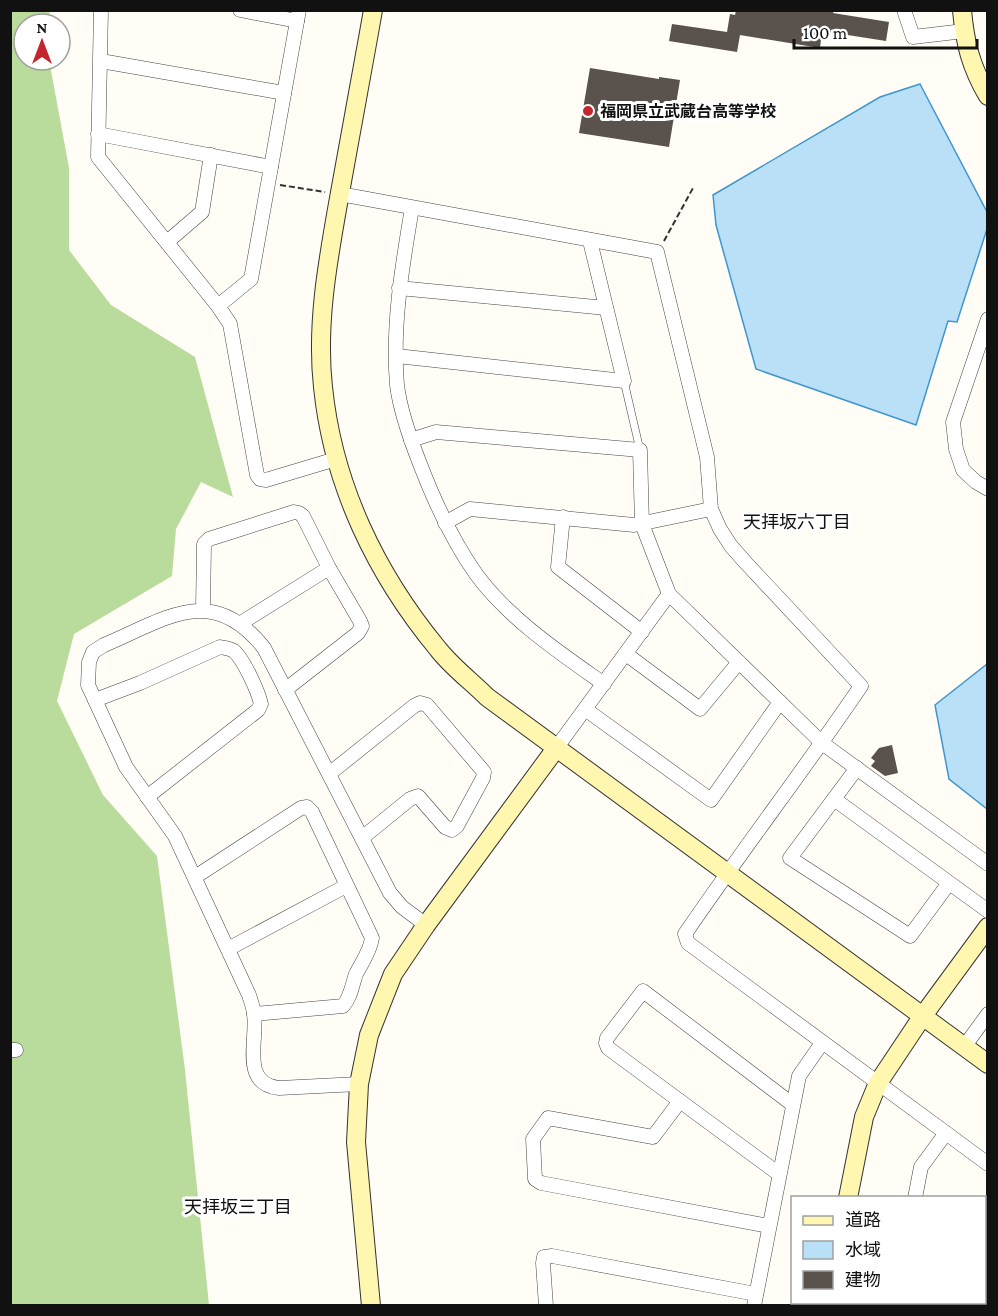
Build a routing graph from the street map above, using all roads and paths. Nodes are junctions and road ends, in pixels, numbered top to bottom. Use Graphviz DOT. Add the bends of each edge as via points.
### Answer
graph roads {
  1 [pos="101,10"];
  2 [pos="240,10"];
  3 [pos="373,10"];
  4 [pos="904,10"];
  5 [pos="962,10"];
  6 [pos="298,16"];
  7 [pos="964,32"];
  8 [pos="101,61"];
  9 [pos="284,93"];
  10 [pos="987,96"];
  11 [pos="98,134"];
  12 [pos="212,155"];
  13 [pos="271,167"];
  14 [pos="268,183"];
  15 [pos="693,188"];
  16 [pos="340,194"];
  17 [pos="412,208"];
  18 [pos="590,241"];
  19 [pos="167,242"];
  20 [pos="657,252"];
  21 [pos="399,288"];
  22 [pos="218,306"];
  23 [pos="606,308"];
  24 [pos="987,319"];
  25 [pos="397,356"];
  26 [pos="624,381"];
  27 [pos="411,440"];
  28 [pos="640,450"];
  29 [pos="336,459"];
  30 [pos="987,489"];
  31 [pos="711,508"];
  32 [pos="563,517"];
  33 [pos="445,523"];
  34 [pos="642,524"];
  35 [pos="329,568"];
  36 [pos="669,594"];
  37 [pos="203,610"];
  38 [pos="241,623"];
  39 [pos="642,632"];
  40 [pos="626,654"];
  41 [pos="739,663"];
  42 [pos="604,684"];
  43 [pos="285,690"];
  44 [pos="94,700"];
  45 [pos="780,702"];
  46 [pos="585,709"];
  47 [pos="822,743"];
  48 [pos="557,747"];
  49 [pos="857,768"];
  50 [pos="329,774"];
  51 [pos="147,797"];
  52 [pos="834,799"];
  53 [pos="362,837"];
  54 [pos="987,864"];
  55 [pos="727,873"];
  56 [pos="195,877"];
  57 [pos="949,883"];
  58 [pos="346,886"];
  59 [pos="987,911"];
  60 [pos="426,925"];
  61 [pos="987,927"];
  62 [pos="228,949"];
  63 [pos="254,1014"];
  64 [pos="987,1014"];
  65 [pos="922,1017"];
  66 [pos="822,1042"];
  67 [pos="964,1047"];
  68 [pos="987,1064"];
  69 [pos="878,1083"];
  70 [pos="359,1084"];
  71 [pos="680,1101"];
  72 [pos="792,1104"];
  73 [pos="946,1133"];
  74 [pos="987,1164"];
  75 [pos="779,1174"];
  76 [pos="848,1196"];
  77 [pos="915,1196"];
  78 [pos="769,1226"];
  79 [pos="755,1299"];
  80 [pos="371,1305"];
  81 [pos="546,1305"];
  1 -- 8 [label="street"];
  2 -- 6 [label="street"];
  3 -- 16 [label="street"];
  4 -- 7 [label="street" via="913,37"];
  5 -- 7 [label="street"];
  6 -- 9 [label="street"];
  7 -- 10 [label="street" via="974,73"];
  8 -- 9 [label="street"];
  8 -- 11 [label="street"];
  9 -- 13 [label="street"];
  11 -- 12 [label="street"];
  11 -- 19 [label="street" via="98,157"];
  12 -- 13 [label="street"];
  12 -- 19 [label="street" via="202,212"];
  13 -- 14 [label="street"];
  14 -- 16 [label="path"];
  14 -- 22 [label="street" via="251,279"];
  15 -- 20 [label="path"];
  16 -- 17 [label="street"];
  16 -- 29 [label="street" via="324,283 321,352 323,388"];
  17 -- 18 [label="street"];
  17 -- 21 [label="street"];
  18 -- 20 [label="street"];
  18 -- 23 [label="street"];
  19 -- 22 [label="street"];
  20 -- 31 [label="street" via="707,457"];
  21 -- 23 [label="street"];
  21 -- 25 [label="street"];
  22 -- 29 [label="street" via="230,324 260,479"];
  23 -- 26 [label="street"];
  24 -- 30 [label="street" via="953,422 963,470"];
  25 -- 26 [label="street"];
  25 -- 27 [label="street" via="398,387"];
  26 -- 28 [label="lane"];
  27 -- 28 [label="street" via="436,432"];
  27 -- 33 [label="street"];
  28 -- 34 [label="street"];
  29 -- 48 [label="street" via="366,539 390,585 439,651 487,697"];
  31 -- 34 [label="street"];
  31 -- 47 [label="street" via="731,546 861,686"];
  32 -- 33 [label="street" via="470,509"];
  32 -- 34 [label="street"];
  32 -- 39 [label="street" via="558,567"];
  33 -- 42 [label="street" via="477,574 500,601 552,647"];
  34 -- 36 [label="street"];
  35 -- 37 [label="street" via="299,513 209,538 204,544"];
  35 -- 38 [label="street"];
  35 -- 43 [label="street" via="362,626"];
  36 -- 39 [label="street"];
  36 -- 41 [label="street"];
  37 -- 38 [label="street"];
  37 -- 44 [label="street" via="181,612 93,652 87,671"];
  38 -- 43 [label="street" via="264,648"];
  39 -- 40 [label="street"];
  40 -- 41 [label="street" via="700,709"];
  40 -- 42 [label="street"];
  41 -- 45 [label="street"];
  42 -- 46 [label="street"];
  43 -- 50 [label="street"];
  44 -- 51 [label="street" via="126,767"];
  44 -- 51 [label="street" via="220,647 229,648 240,658 260,697 258,710"];
  45 -- 46 [label="street" via="711,800"];
  45 -- 47 [label="street"];
  46 -- 48 [label="street"];
  47 -- 49 [label="street"];
  47 -- 55 [label="street"];
  48 -- 55 [label="street"];
  48 -- 60 [label="street"];
  49 -- 52 [label="street"];
  49 -- 54 [label="street"];
  50 -- 53 [label="street"];
  50 -- 53 [label="street" via="420,703 427,705 483,772 452,830 418,796"];
  51 -- 56 [label="street" via="176,836"];
  52 -- 57 [label="street"];
  52 -- 57 [label="street" via="790,858 910,936"];
  53 -- 60 [label="street" via="390,893"];
  55 -- 65 [label="street"];
  55 -- 66 [label="street" via="685,934 688,943"];
  56 -- 58 [label="street" via="307,807"];
  56 -- 62 [label="street"];
  57 -- 59 [label="street"];
  58 -- 62 [label="street"];
  58 -- 63 [label="street" via="372,938 348,1000 343,1006"];
  60 -- 70 [label="street" via="393,974 369,1035"];
  61 -- 65 [label="street"];
  62 -- 63 [label="street"];
  63 -- 70 [label="street" via="253,1067 262,1084 279,1088"];
  64 -- 67 [label="street"];
  65 -- 67 [label="street"];
  65 -- 69 [label="street"];
  66 -- 69 [label="street"];
  66 -- 72 [label="street" via="799,1076"];
  67 -- 68 [label="street"];
  69 -- 73 [label="street"];
  69 -- 76 [label="street" via="864,1118"];
  70 -- 80 [label="street" via="356,1142"];
  71 -- 72 [label="street" via="606,1043 643,991"];
  71 -- 75 [label="street"];
  71 -- 78 [label="street" via="653,1137 548,1118 533,1138 535,1179"];
  72 -- 75 [label="street"];
  73 -- 74 [label="street"];
  73 -- 77 [label="street" via="921,1167"];
  75 -- 78 [label="street"];
  78 -- 79 [label="street"];
  79 -- 81 [label="street" via="552,1256 544,1257 543,1263"];
}
